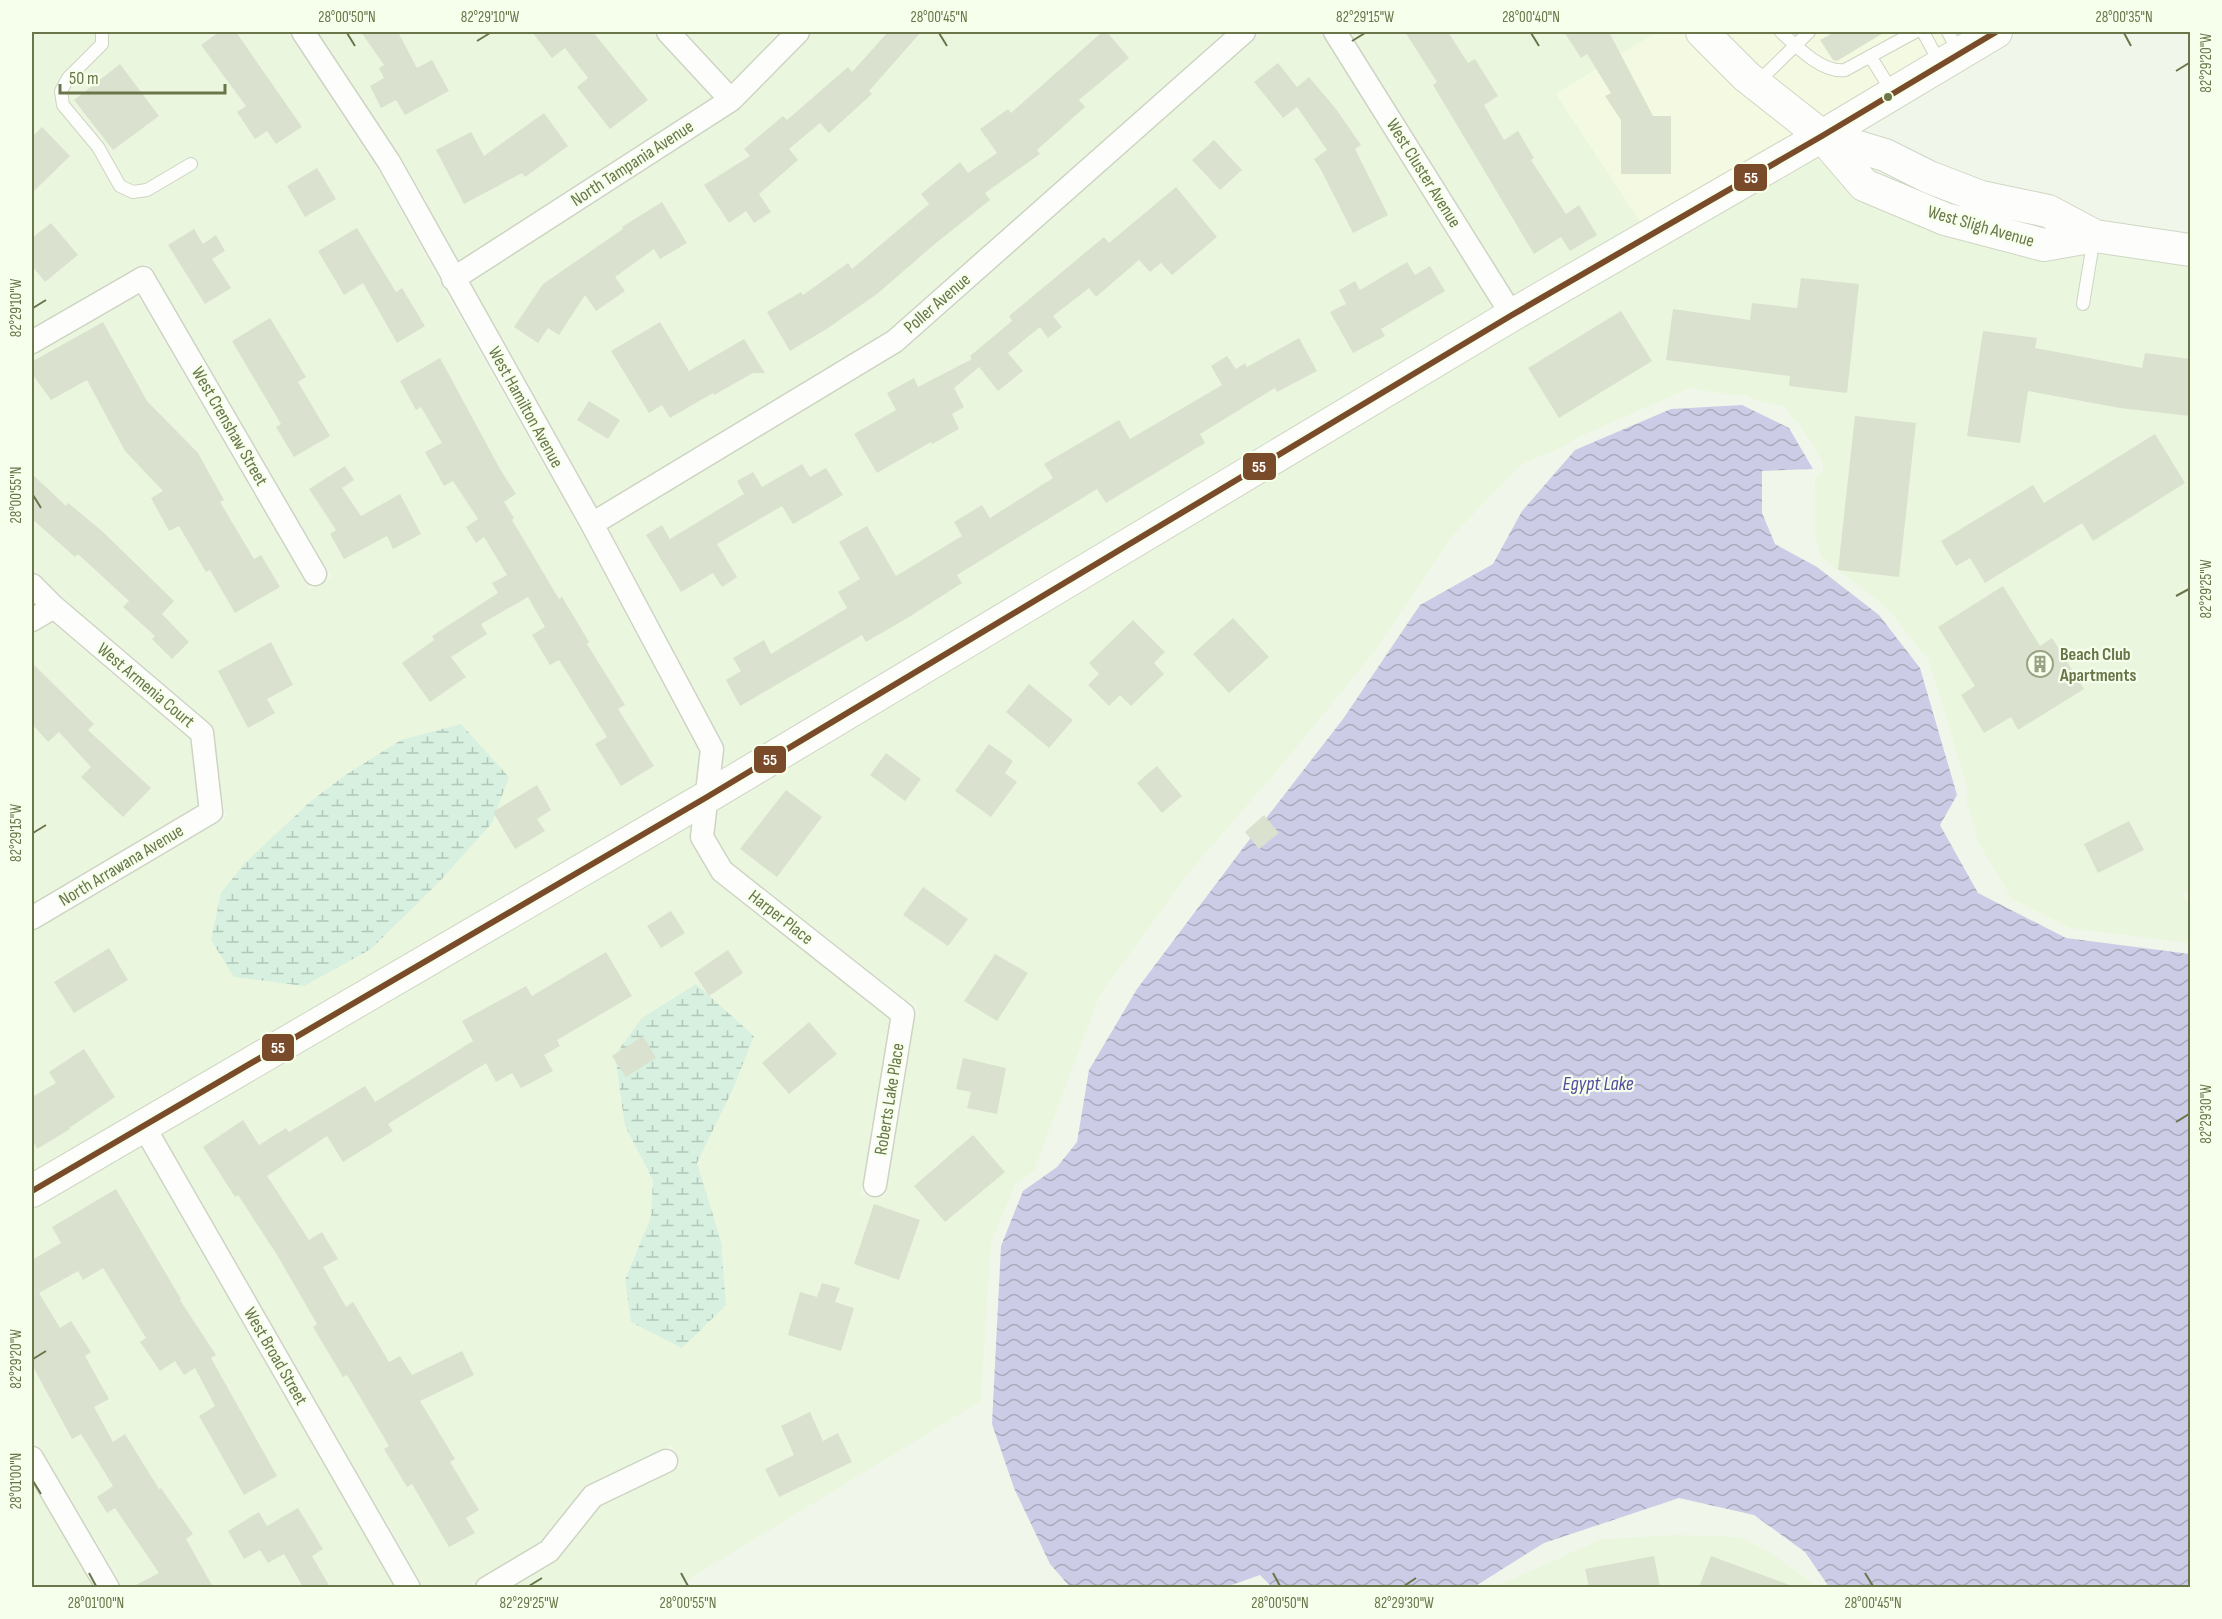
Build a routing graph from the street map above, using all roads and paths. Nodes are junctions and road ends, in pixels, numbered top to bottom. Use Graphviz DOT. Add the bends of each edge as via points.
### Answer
graph roads {
  1 [pos="102,32"];
  2 [pos="303,32"];
  3 [pos="668,32"];
  4 [pos="798,32"];
  5 [pos="1244,32"];
  6 [pos="1335,32"];
  7 [pos="1702,32"];
  8 [pos="1781,32"];
  9 [pos="1809,32"];
  10 [pos="1915,32"];
  11 [pos="1923,32"];
  12 [pos="1996,32"];
  13 [pos="1795,45"];
  14 [pos="1949,50"];
  15 [pos="1870,56"];
  16 [pos="1756,84"];
  17 [pos="1893,93"];
  18 [pos="731,100"];
  19 [pos="1822,136"];
  20 [pos="191,164"];
  21 [pos="2094,236"];
  22 [pos="2190,250"];
  23 [pos="453,279"];
  24 [pos="2083,304"];
  25 [pos="1512,315"];
  26 [pos="32,342"];
  27 [pos="592,524"];
  28 [pos="315,574"];
  29 [pos="32,585"];
  30 [pos="54,607"];
  31 [pos="32,620"];
  32 [pos="707,797"];
  33 [pos="211,812"];
  34 [pos="32,918"];
  35 [pos="903,1014"];
  36 [pos="143,1125"];
  37 [pos="875,1185"];
  38 [pos="32,1191"];
  39 [pos="32,1458"];
  40 [pos="666,1461"];
  41 [pos="108,1587"];
  42 [pos="409,1587"];
  43 [pos="487,1587"];
  1 -- 20 [label="lane" via="102,44 64,85 63,105 98,147 120,186 133,192 147,190"];
  2 -- 23 [label="street, West Hamilton Avenue" via="389,162"];
  3 -- 18 [label="street"];
  4 -- 18 [label="street, North Tampania Avenue"];
  5 -- 27 [label="street, Poller Avenue" via="895,341"];
  6 -- 25 [label="street, West Cluster Avenue"];
  7 -- 16 [label="street, West Sligh Avenue"];
  8 -- 13 [label="lane"];
  9 -- 13 [label="lane"];
  10 -- 15 [label="lane"];
  11 -- 14 [label="lane"];
  12 -- 14 [label="street"];
  13 -- 15 [label="lane" via="1837,71"];
  13 -- 16 [label="lane"];
  14 -- 17 [label="street"];
  15 -- 17 [label="lane"];
  16 -- 19 [label="street, West Sligh Avenue"];
  17 -- 19 [label="street"];
  18 -- 23 [label="street, North Tampania Avenue"];
  19 -- 21 [label="street, West Sligh Avenue" via="1864,185 1945,219 2044,245"];
  19 -- 25 [label="street"];
  21 -- 22 [label="street, West Sligh Avenue"];
  21 -- 24 [label="lane"];
  23 -- 27 [label="street, West Hamilton Avenue"];
  25 -- 32 [label="street"];
  26 -- 28 [label="street, West Crenshaw Street" via="143,279"];
  27 -- 32 [label="street, West Hamilton Avenue" via="712,749"];
  29 -- 30 [label="street, West Armenia Court"];
  30 -- 31 [label="street"];
  30 -- 33 [label="street, West Armenia Court" via="202,733"];
  32 -- 35 [label="street, Harper Place" via="702,837 722,871"];
  32 -- 36 [label="street"];
  33 -- 34 [label="street, North Arrawana Avenue"];
  35 -- 37 [label="street, Roberts Lake Place"];
  36 -- 38 [label="street"];
  36 -- 42 [label="street, West Broad Street"];
  39 -- 41 [label="street"];
  40 -- 43 [label="street" via="593,1496 549,1551"];
}
